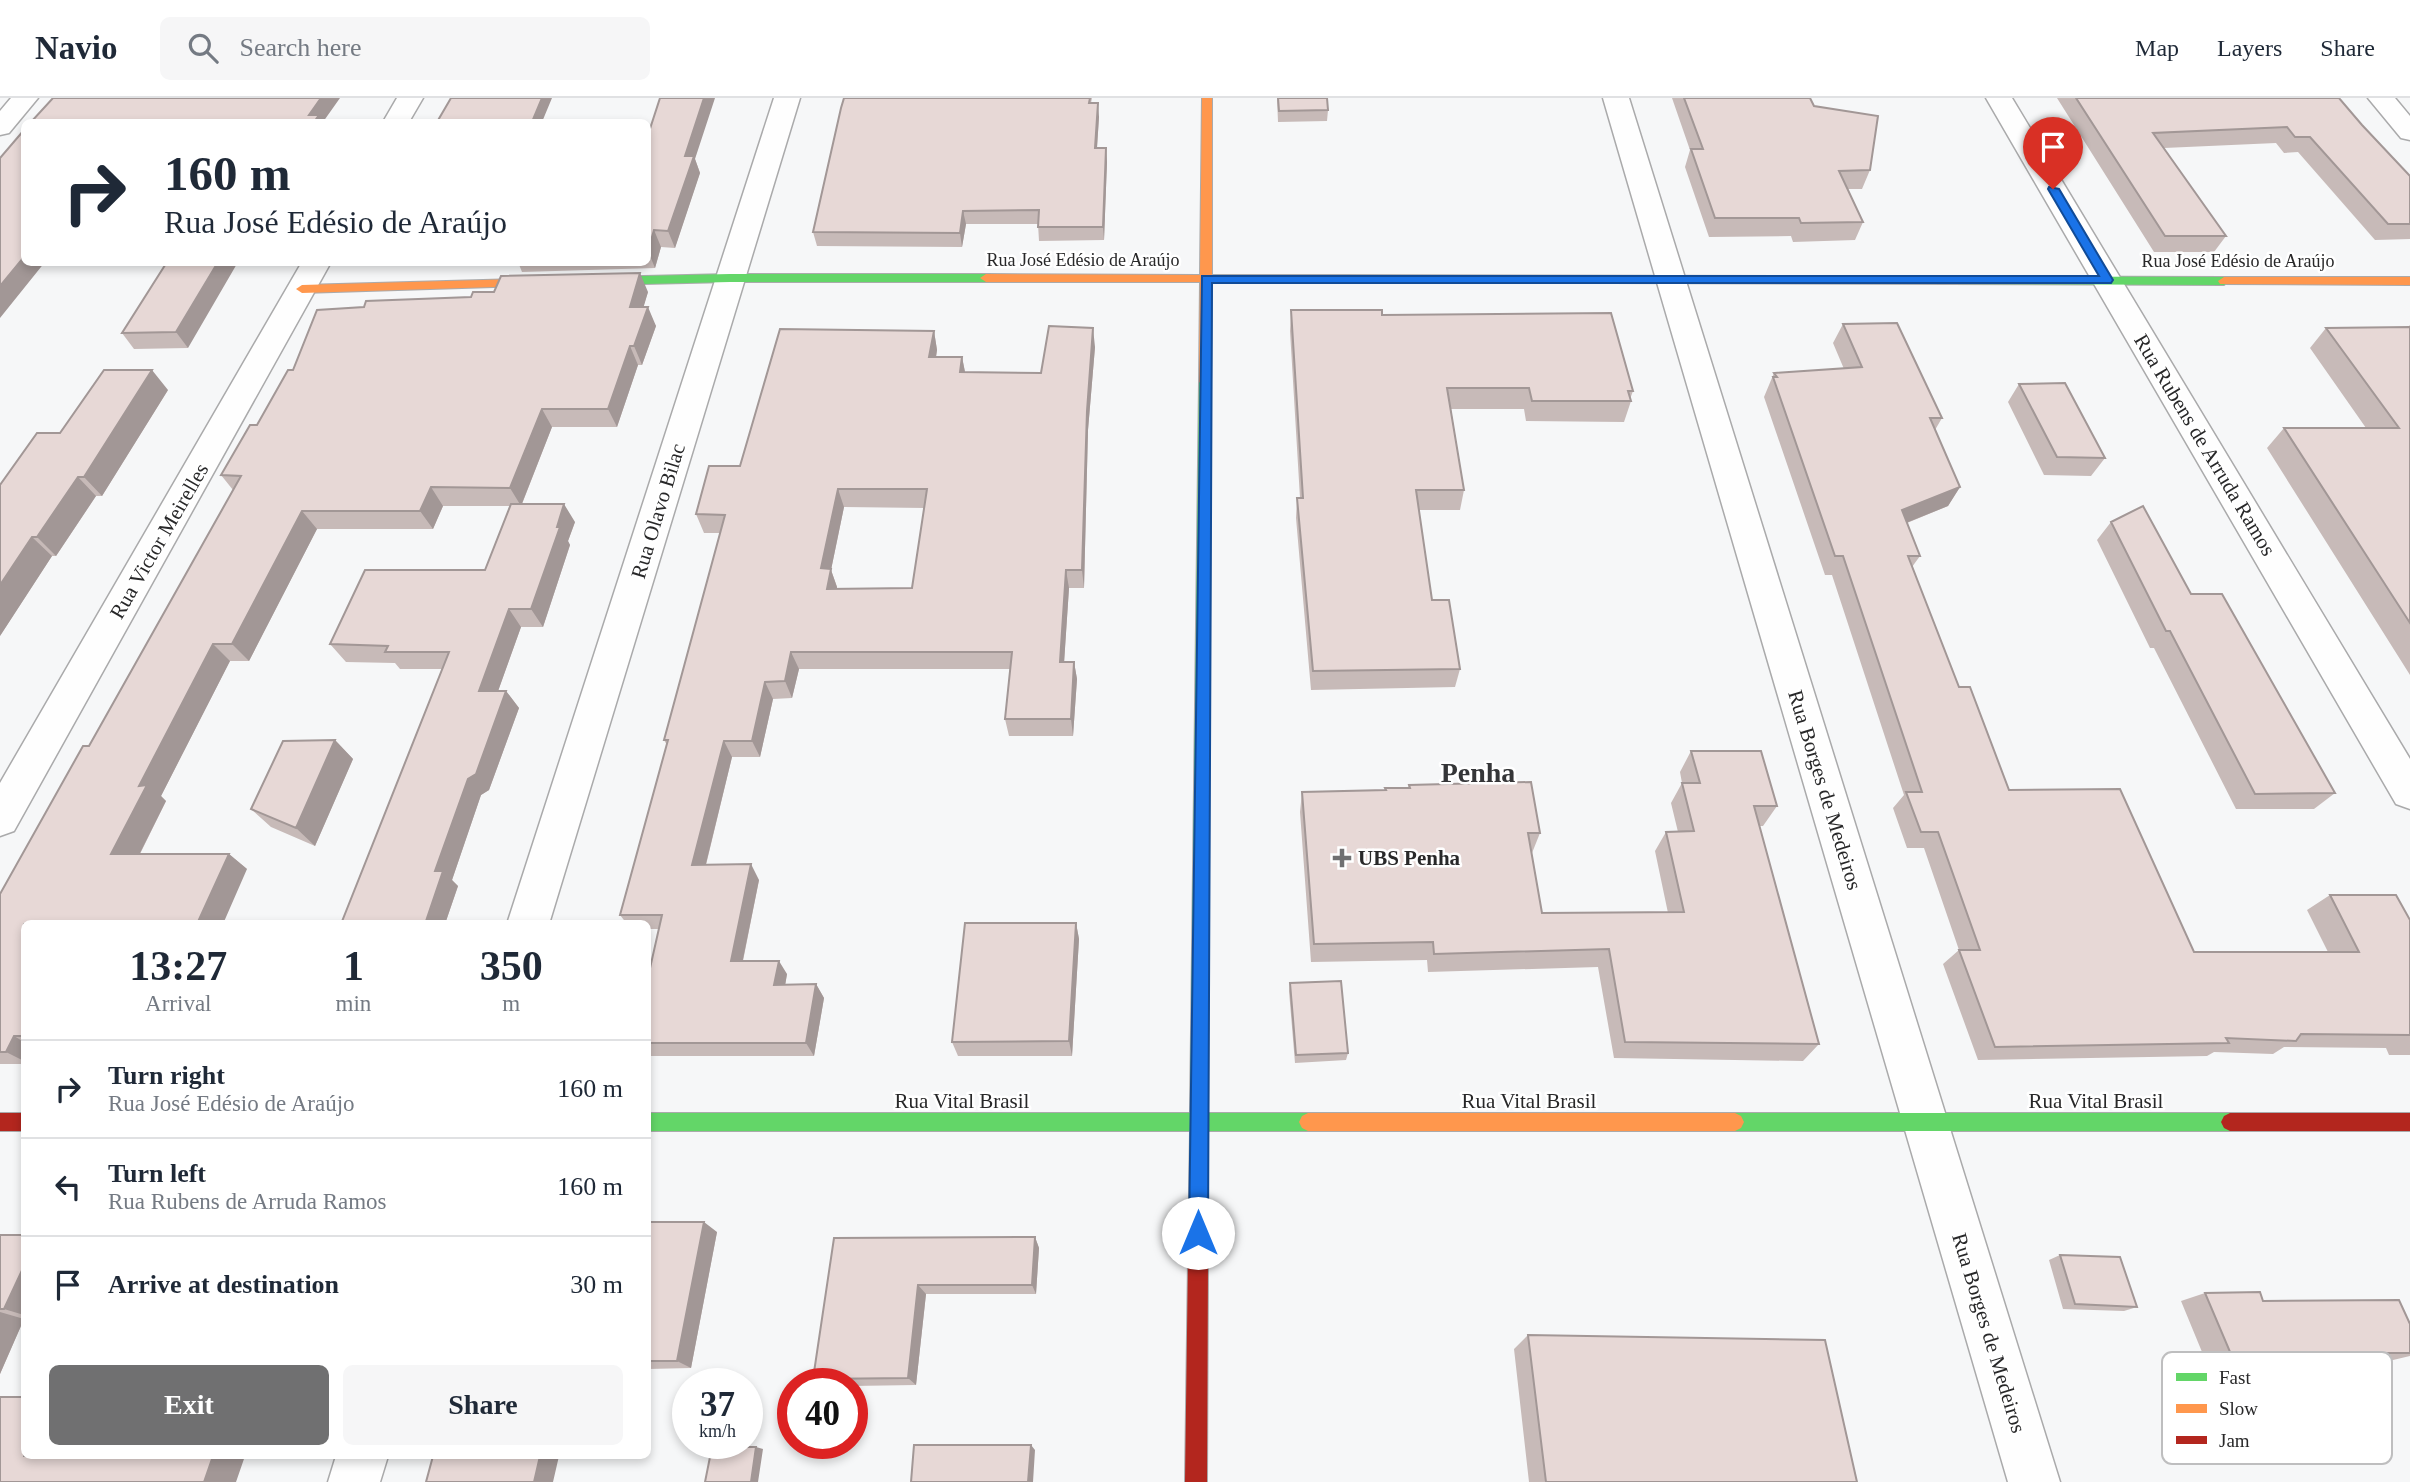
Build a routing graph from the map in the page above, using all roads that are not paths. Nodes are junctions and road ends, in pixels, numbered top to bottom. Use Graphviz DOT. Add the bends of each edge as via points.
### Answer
graph roads {
  1 [pos="25,98"];
  2 [pos="410,98"];
  3 [pos="787,98"];
  4 [pos="1207,98"];
  5 [pos="1616,98"];
  6 [pos="1999,98"];
  7 [pos="2381,98"];
  8 [pos="398,119"];
  9 [pos="0,127"];
  10 [pos="2410,132"];
  11 [pos="310,276"];
  12 [pos="730,278"];
  13 [pos="1206,279"];
  14 [pos="1670,280"];
  15 [pos="2107,280"];
  16 [pos="2410,281"];
  17 [pos="2410,793"];
  18 [pos="0,819"];
  19 [pos="529,920"];
  20 [pos="0,1122"];
  21 [pos="21,1122"];
  22 [pos="651,1122"];
  23 [pos="1199,1122"];
  24 [pos="1925,1122"];
  25 [pos="2410,1122"];
  26 [pos="361,1459"];
  27 [pos="354,1482"];
  28 [pos="1196,1482"];
  29 [pos="2034,1482"];
  1 -- 9 [label="street"];
  2 -- 8 [label="street"];
  3 -- 12 [label="street, Rua Olavo Bilac"];
  4 -- 13 [label="street"];
  5 -- 14 [label="street, Rua Borges de Medeiros"];
  6 -- 15 [label="street, Rua Rubens de Arruda Ramos"];
  7 -- 10 [label="street"];
  11 -- 12 [label="street, Rua José Edésio de Araújo"];
  11 -- 18 [label="street, Rua Victor Meirelles"];
  12 -- 13 [label="street, Rua José Edésio de Araújo"];
  12 -- 19 [label="street, Rua Olavo Bilac"];
  13 -- 14 [label="street, Rua José Edésio de Araújo"];
  13 -- 23 [label="street"];
  14 -- 15 [label="street, Rua José Edésio de Araújo"];
  14 -- 24 [label="street, Rua Borges de Medeiros"];
  15 -- 16 [label="street, Rua José Edésio de Araújo"];
  15 -- 17 [label="street, Rua Rubens de Arruda Ramos"];
  20 -- 21 [label="street"];
  22 -- 23 [label="street, Rua Vital Brasil"];
  23 -- 24 [label="street, Rua Vital Brasil"];
  23 -- 28 [label="street"];
  24 -- 25 [label="street, Rua Vital Brasil"];
  24 -- 29 [label="street, Rua Borges de Medeiros"];
  26 -- 27 [label="street"];
}
